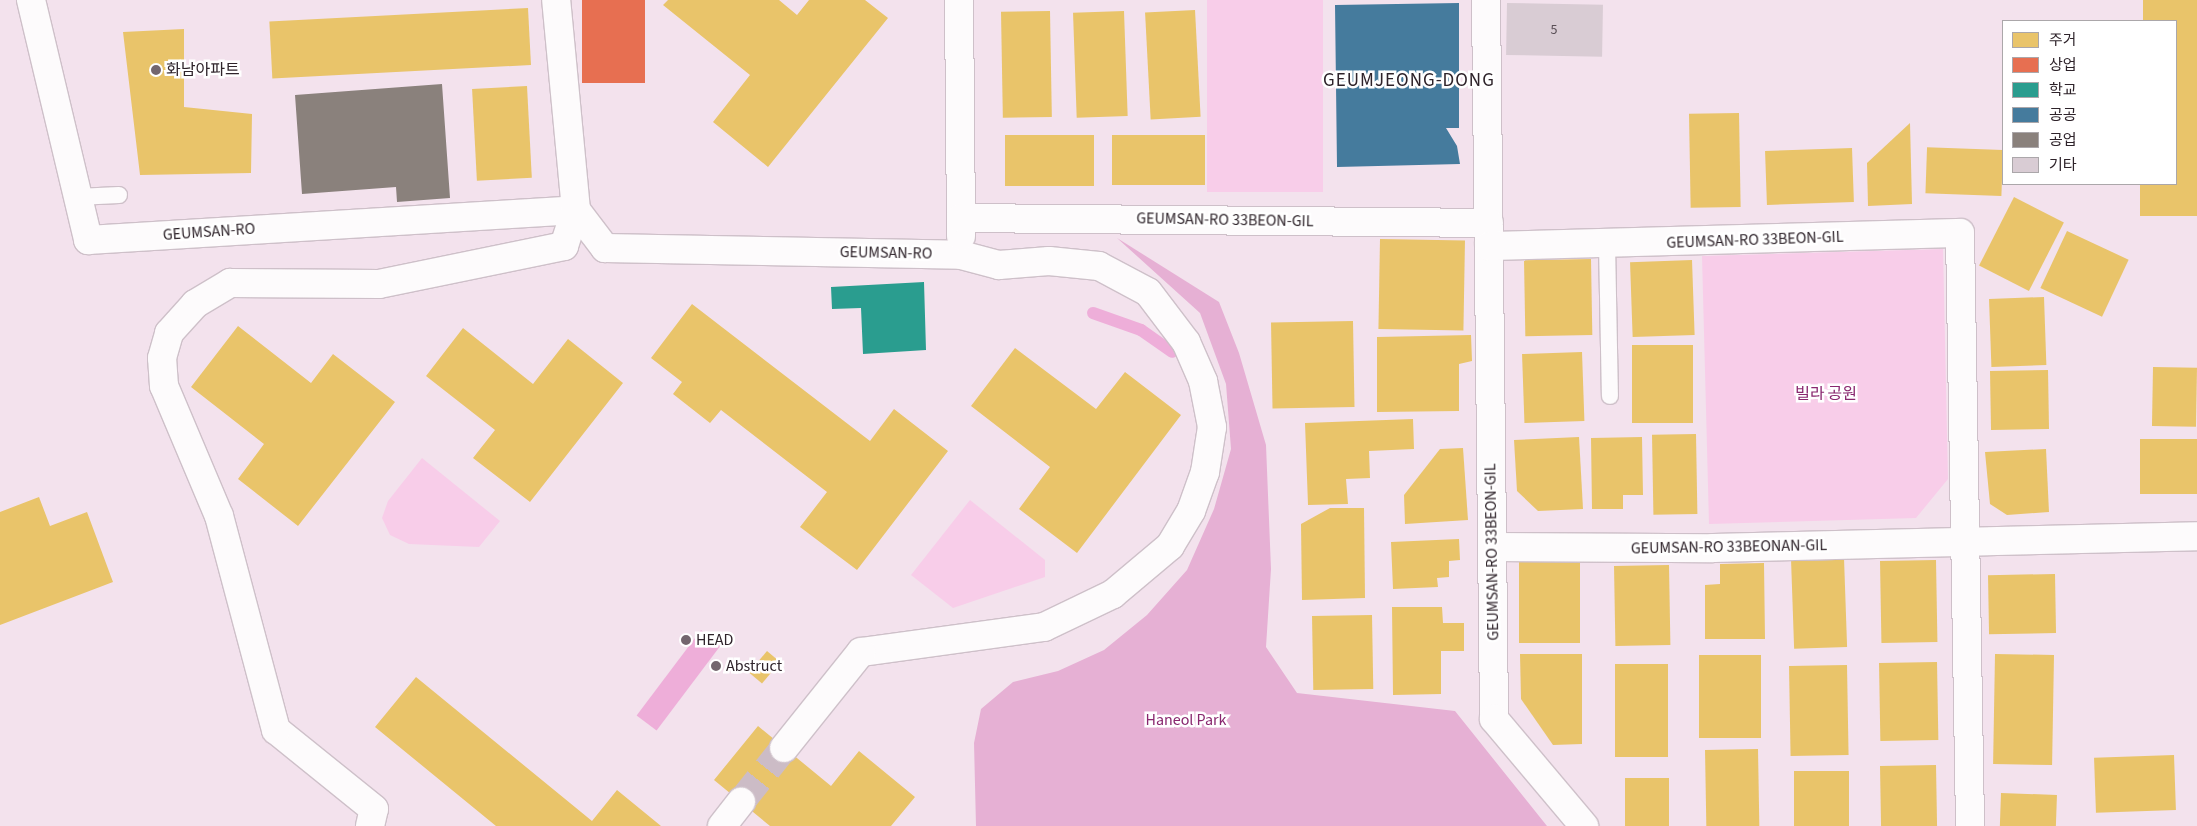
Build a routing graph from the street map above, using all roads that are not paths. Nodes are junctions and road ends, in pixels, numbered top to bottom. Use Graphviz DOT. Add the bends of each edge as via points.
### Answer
graph roads {
  1 [pos="31,0"];
  2 [pos="556,0"];
  3 [pos="959,0"];
  4 [pos="1486,0"];
  5 [pos="119,194"];
  6 [pos="77,198"];
  7 [pos="576,210"];
  8 [pos="961,218"];
  9 [pos="1489,235"];
  10 [pos="1607,244"];
  11 [pos="961,255"];
  12 [pos="1610,396"];
  13 [pos="2197,536"];
  14 [pos="1965,543"];
  15 [pos="1492,548"];
  16 [pos="784,748"];
  17 [pos="740,802"];
  18 [pos="370,826"];
  19 [pos="722,826"];
  20 [pos="1584,826"];
  21 [pos="1970,826"];
  1 -- 6 [label="street, GEUMSAN-RO"];
  2 -- 7 [label="street"];
  3 -- 8 [label="street"];
  4 -- 9 [label="street, GEUMSAN-RO 33BEON-GIL"];
  5 -- 6 [label="lane"];
  6 -- 7 [label="street, GEUMSAN-RO" via="88,240"];
  7 -- 11 [label="street, GEUMSAN-RO" via="605,248"];
  7 -- 18 [label="street" via="564,246 379,284 230,283 195,304 169,333 162,358 164,386 219,516 276,730 374,809"];
  8 -- 9 [label="street, GEUMSAN-RO 33BEON-GIL"];
  8 -- 11 [label="street"];
  9 -- 10 [label="street, GEUMSAN-RO 33BEON-GIL"];
  9 -- 15 [label="street, GEUMSAN-RO 33BEON-GIL"];
  10 -- 12 [label="lane"];
  10 -- 14 [label="street, GEUMSAN-RO 33BEON-GIL" via="1960,233"];
  11 -- 16 [label="street" via="998,265 1050,261 1099,266 1148,292 1186,342 1203,380 1212,427 1205,472 1191,511 1170,546 1113,594 1044,627 861,652"];
  13 -- 14 [label="street, GEUMSAN-RO 33BEONAN-GIL"];
  14 -- 15 [label="street, GEUMSAN-RO 33BEONAN-GIL"];
  14 -- 21 [label="street"];
  15 -- 20 [label="street, GEUMSAN-RO 33BEON-GIL" via="1494,719"];
  17 -- 19 [label="street"];
}
